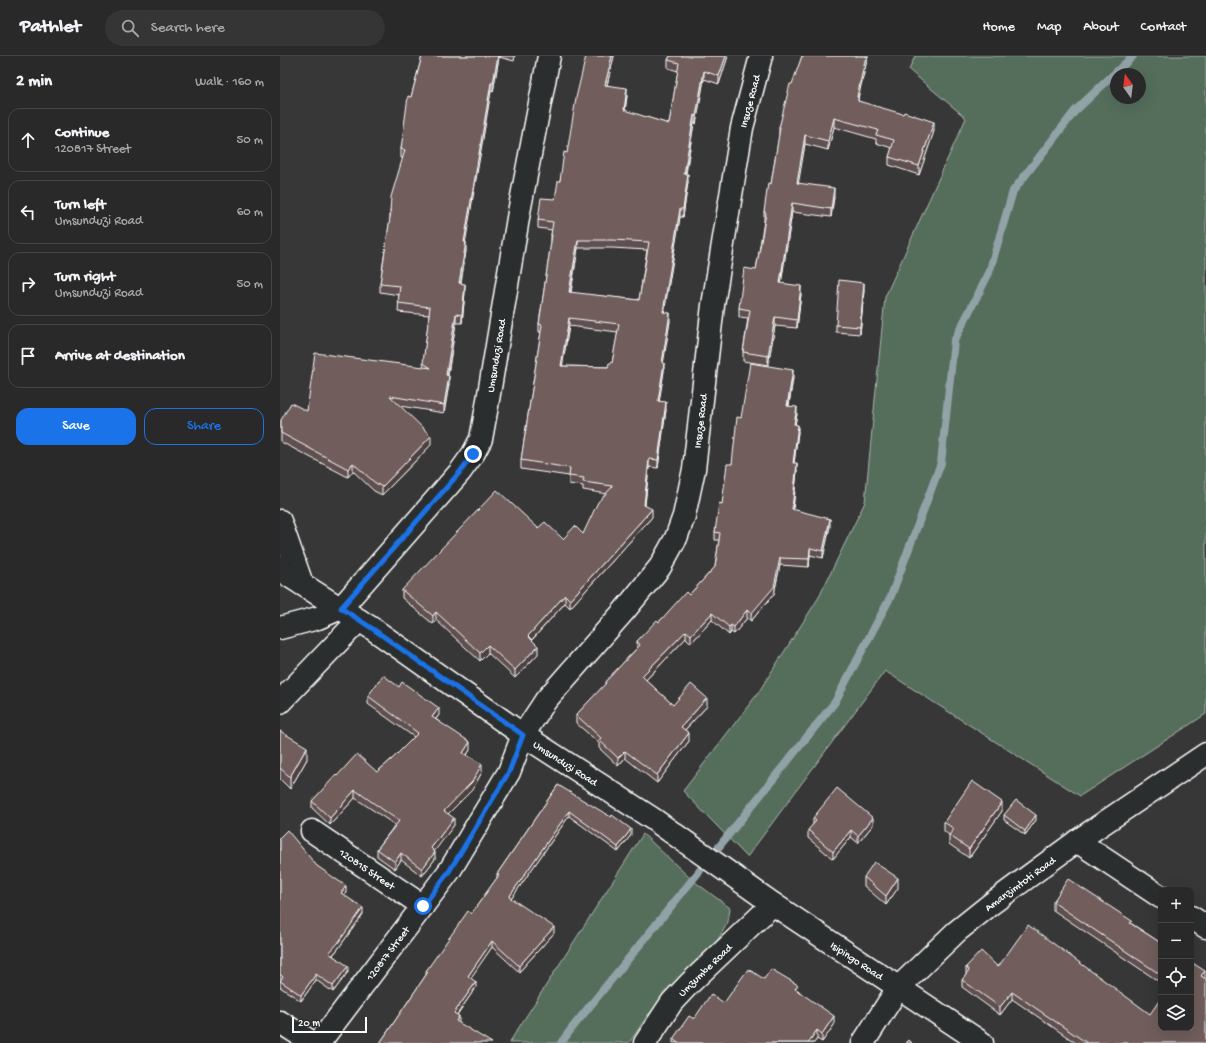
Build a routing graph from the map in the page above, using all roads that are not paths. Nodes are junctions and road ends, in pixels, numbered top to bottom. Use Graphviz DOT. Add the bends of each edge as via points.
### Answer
graph roads {
  1 [pos="549,56"];
  2 [pos="761,56"];
  3 [pos="280,521"];
  4 [pos="280,568"];
  5 [pos="302,584"];
  6 [pos="341,608"];
  7 [pos="359,620"];
  8 [pos="280,628"];
  9 [pos="280,702"];
  10 [pos="523,735"];
  11 [pos="1206,754"];
  12 [pos="312,831"];
  13 [pos="1077,841"];
  14 [pos="733,875"];
  15 [pos="1158,895"];
  16 [pos="773,904"];
  17 [pos="423,906"];
  18 [pos="1194,919"];
  19 [pos="1206,927"];
  20 [pos="898,988"];
  21 [pos="280,1022"];
  22 [pos="313,1043"];
  23 [pos="319,1043"];
  24 [pos="645,1043"];
  25 [pos="863,1043"];
  26 [pos="982,1043"];
  1 -- 6 [label="street, Umsunduzi Road" via="519,212 481,439 460,472"];
  2 -- 10 [label="street, Insuze Road" via="741,136 713,305 694,469 684,516 676,538 660,567 546,700"];
  3 -- 5 [label="street"];
  4 -- 5 [label="street, Umsunduzi Road"];
  5 -- 6 [label="street, Umsunduzi Road"];
  6 -- 7 [label="street, Umsunduzi Road"];
  6 -- 8 [label="street, Umsunduzi Road" via="318,618"];
  7 -- 9 [label="street"];
  7 -- 10 [label="street, Umsunduzi Road"];
  10 -- 14 [label="street, Umsunduzi Road" via="653,819"];
  10 -- 17 [label="street, 120817 Street" via="509,772 450,870"];
  11 -- 13 [label="street, Amanzimtoti Road"];
  12 -- 17 [label="street, 120815 Street"];
  13 -- 15 [label="street"];
  13 -- 20 [label="street, Amanzimtoti Road" via="990,904 956,932"];
  14 -- 16 [label="street, Isipingo Road"];
  16 -- 20 [label="street, Isipingo Road"];
  16 -- 24 [label="street, Umzumbe Road" via="676,997"];
  17 -- 23 [label="street, 120817 Street"];
  18 -- 19 [label="street"];
  20 -- 25 [label="street, Amanzimtoti Road"];
  20 -- 26 [label="street, Isipingo Road"];
  21 -- 22 [label="street"];
}
